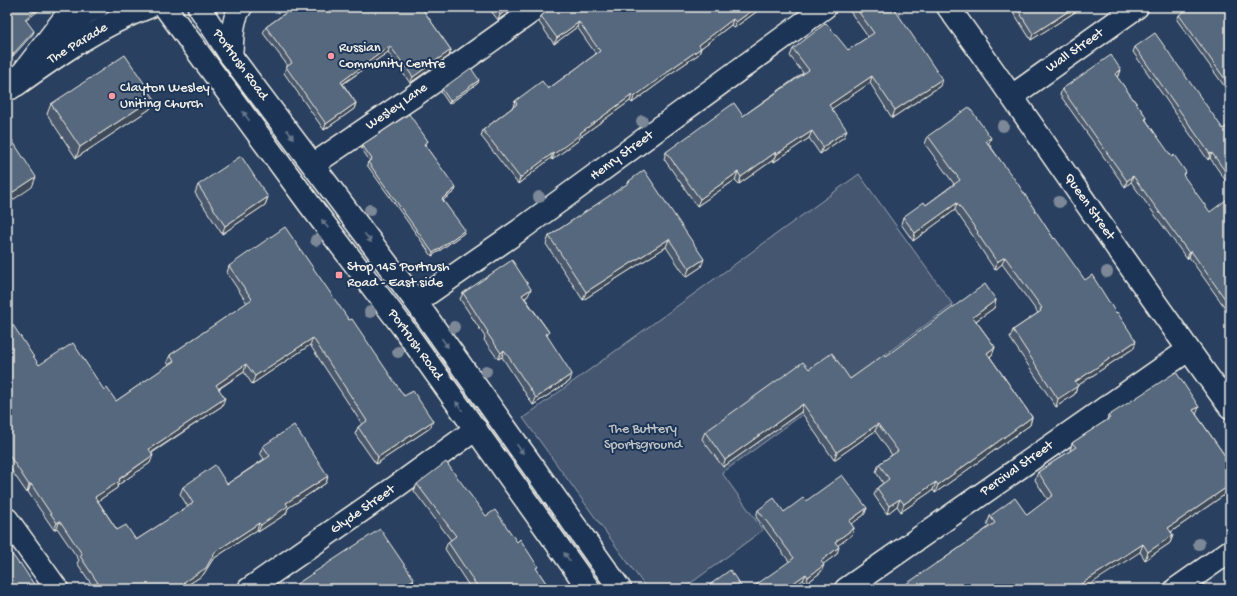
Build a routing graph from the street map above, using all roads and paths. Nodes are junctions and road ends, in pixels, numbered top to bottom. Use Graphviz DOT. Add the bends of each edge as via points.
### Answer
graph roads {
  1 [pos="73,7"];
  2 [pos="96,7"];
  3 [pos="149,7"];
  4 [pos="166,7"];
  5 [pos="199,7"];
  6 [pos="241,7"];
  7 [pos="538,7"];
  8 [pos="825,7"];
  9 [pos="948,7"];
  10 [pos="1137,7"];
  11 [pos="231,56"];
  12 [pos="9,90"];
  13 [pos="1012,96"];
  14 [pos="314,164"];
  15 [pos="416,302"];
  16 [pos="1188,350"];
  17 [pos="1230,407"];
  18 [pos="476,430"];
  19 [pos="7,519"];
  20 [pos="1230,551"];
  21 [pos="57,589"];
  22 [pos="249,589"];
  23 [pos="589,589"];
  24 [pos="620,589"];
  25 [pos="846,589"];
  26 [pos="1176,589"];
  1 -- 12 [label="main road"];
  2 -- 12 [label="main road, The Parade" via="85,13 62,34"];
  3 -- 12 [label="main road, The Parade" via="107,26 66,50"];
  18 -- 4 [label="main road, Portrush Road, one-way"];
  5 -- 11 [label="main road, Portrush Road"];
  6 -- 11 [label="main road" via="234,26"];
  7 -- 14 [label="main road, Wesley Lane"];
  8 -- 15 [label="main road, Henry Street" via="526,226"];
  9 -- 13 [label="main road, Queen Street"];
  10 -- 13 [label="main road, Wall Street"];
  11 -- 14 [label="main road, Portrush Road, one-way"];
  13 -- 16 [label="main road, Queen Street"];
  14 -- 15 [label="main road, Portrush Road, one-way"];
  15 -- 24 [label="main road, Portrush Road, one-way"];
  16 -- 17 [label="main road, Queen Street"];
  16 -- 25 [label="main road, Percival Street"];
  18 -- 22 [label="main road, Glyde Street"];
  23 -- 18 [label="main road, Portrush Road, one-way"];
  19 -- 21 [label="main road"];
  20 -- 26 [label="main road"];
}
